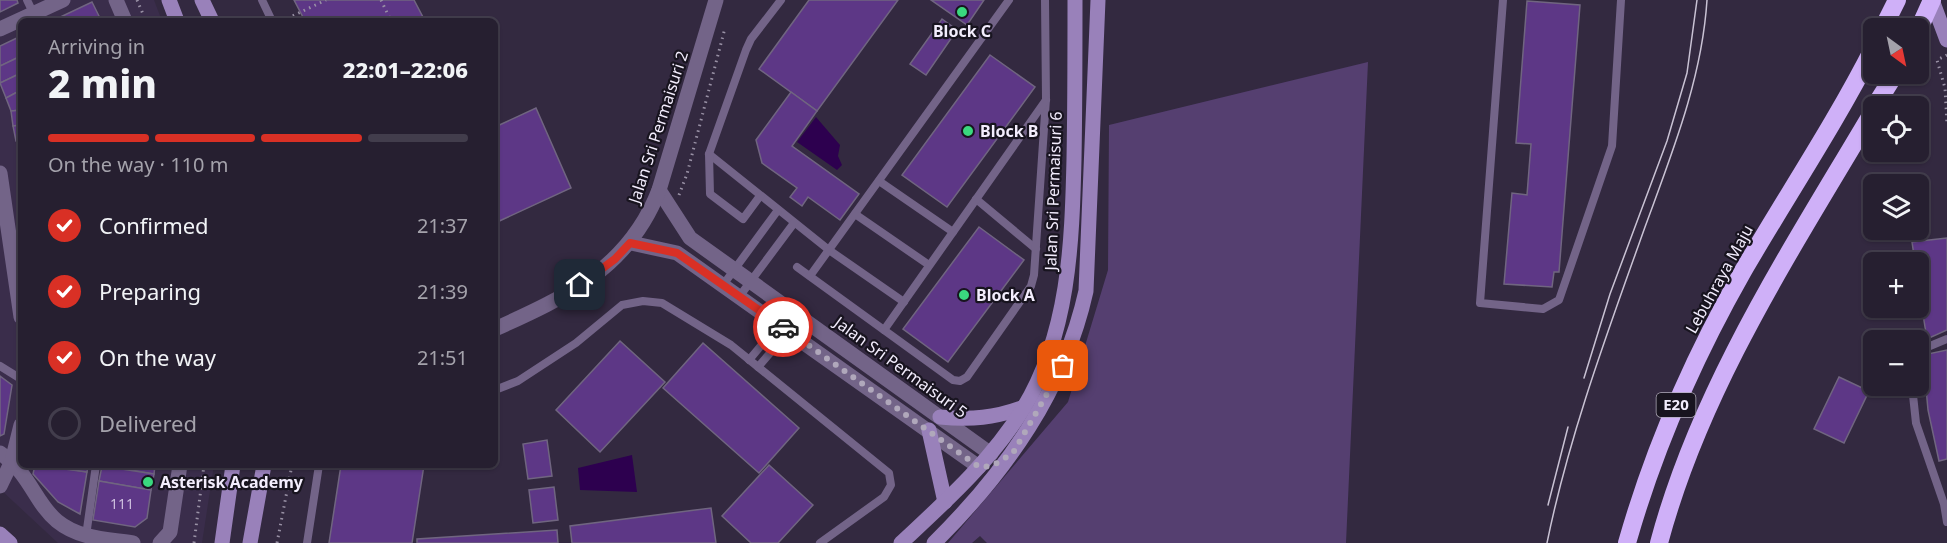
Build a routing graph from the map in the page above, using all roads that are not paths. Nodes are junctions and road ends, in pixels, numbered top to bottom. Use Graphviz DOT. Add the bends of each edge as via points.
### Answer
graph roads {
  1 [pos="63,0"];
  2 [pos="169,0"];
  3 [pos="202,0"];
  4 [pos="262,0"];
  5 [pos="716,0"];
  6 [pos="781,0"];
  7 [pos="1009,0"];
  8 [pos="1045,0"];
  9 [pos="1075,0"];
  10 [pos="1098,0"];
  11 [pos="1503,0"];
  12 [pos="1621,0"];
  13 [pos="1897,0"];
  14 [pos="1932,0"];
  15 [pos="119,1"];
  16 [pos="32,11"];
  17 [pos="124,18"];
  18 [pos="176,18"];
  19 [pos="211,18"];
  20 [pos="271,18"];
  21 [pos="1888,18"];
  22 [pos="1924,18"];
  23 [pos="18,19"];
  24 [pos="0,29"];
  25 [pos="1947,40"];
  26 [pos="1863,66"];
  27 [pos="1047,99"];
  28 [pos="1863,127"];
  29 [pos="709,154"];
  30 [pos="0,173"];
  31 [pos="879,181"];
  32 [pos="659,190"];
  33 [pos="760,196"];
  34 [pos="976,199"];
  35 [pos="778,210"];
  36 [pos="3,211"];
  37 [pos="855,214"];
  38 [pos="794,223"];
  39 [pos="953,232"];
  40 [pos="630,243"];
  41 [pos="1036,249"];
  42 [pos="829,250"];
  43 [pos="929,265"];
  44 [pos="797,267"];
  45 [pos="734,269"];
  46 [pos="18,273"];
  47 [pos="810,276"];
  48 [pos="751,281"];
  49 [pos="723,285"];
  50 [pos="739,297"];
  51 [pos="904,302"];
  52 [pos="796,314"];
  53 [pos="498,328"];
  54 [pos="784,328"];
  55 [pos="884,330"];
  56 [pos="1947,339"];
  57 [pos="1929,346"];
  58 [pos="749,360"];
  59 [pos="0,366"];
  60 [pos="758,367"];
  61 [pos="18,377"];
  62 [pos="498,389"];
  63 [pos="1913,396"];
  64 [pos="1024,407"];
  65 [pos="940,417"];
  66 [pos="929,430"];
  67 [pos="18,431"];
  68 [pos="1013,453"];
  69 [pos="4,461"];
  70 [pos="987,462"];
  71 [pos="96,468"];
  72 [pos="180,468"];
  73 [pos="233,468"];
  74 [pos="263,468"];
  75 [pos="319,468"];
  76 [pos="0,486"];
  77 [pos="986,488"];
  78 [pos="945,502"];
  79 [pos="1947,522"];
  80 [pos="86,536"];
  81 [pos="133,543"];
  82 [pos="160,543"];
  83 [pos="222,543"];
  84 [pos="250,543"];
  85 [pos="307,543"];
  86 [pos="820,543"];
  87 [pos="901,543"];
  88 [pos="934,543"];
  89 [pos="1628,543"];
  90 [pos="1659,543"];
  1 -- 16 [label="street"];
  2 -- 18 [label="street"];
  3 -- 19 [label="street"];
  4 -- 20 [label="lane"];
  5 -- 32 [label="street, Jalan Sri Permaisuri 2"];
  6 -- 29 [label="lane" via="751,39"];
  7 -- 31 [label="lane"];
  8 -- 27 [label="lane"];
  9 -- 64 [label="street, Jalan Sri Permaisuri 6" via="1070,264 1058,325"];
  10 -- 68 [label="street" via="1086,291 1063,366"];
  11 -- 12 [label="lane" via="1480,303 1543,309 1559,300 1612,146"];
  13 -- 21 [label="highway"];
  14 -- 22 [label="highway, bridge"];
  14 -- 25 [label="street"];
  15 -- 17 [label="street"];
  23 -- 24 [label="street"];
  26 -- 89 [label="highway, Lebuhraya Maju / E20" via="1742,273 1685,383 1643,485"];
  27 -- 34 [label="lane"];
  27 -- 41 [label="lane"];
  28 -- 90 [label="highway, E20" via="1755,312 1704,411"];
  29 -- 33 [label="lane"];
  29 -- 33 [label="lane" via="710,194 743,219"];
  30 -- 36 [label="street"];
  31 -- 37 [label="lane"];
  31 -- 39 [label="lane"];
  32 -- 40 [label="street, Jalan Sri Permaisuri 2" via="651,212"];
  32 -- 45 [label="street, Jalan Sri Permaisuri 5" via="690,238"];
  33 -- 35 [label="lane"];
  34 -- 39 [label="lane"];
  34 -- 41 [label="lane"];
  35 -- 38 [label="lane"];
  35 -- 45 [label="lane"];
  36 -- 46 [label="street"];
  37 -- 42 [label="lane"];
  37 -- 43 [label="lane"];
  38 -- 42 [label="lane"];
  38 -- 48 [label="lane"];
  39 -- 43 [label="lane"];
  40 -- 49 [label="street" via="677,253"];
  40 -- 53 [label="street, Jalan Sri Permaisuri 2" via="563,298"];
  41 -- 55 [label="lane" via="1031,286 967,377 960,381 953,380"];
  42 -- 47 [label="lane"];
  42 -- 51 [label="lane"];
  43 -- 51 [label="lane"];
  44 -- 47 [label="lane"];
  45 -- 48 [label="street, Jalan Sri Permaisuri 5"];
  45 -- 49 [label="lane"];
  47 -- 55 [label="lane"];
  48 -- 50 [label="lane"];
  48 -- 52 [label="street, Jalan Sri Permaisuri 5"];
  49 -- 50 [label="street"];
  50 -- 54 [label="street"];
  51 -- 55 [label="lane"];
  52 -- 54 [label="lane"];
  52 -- 54 [label="lane"];
  52 -- 65 [label="street, Jalan Sri Permaisuri 5"];
  54 -- 58 [label="lane"];
  54 -- 60 [label="lane"];
  54 -- 66 [label="street"];
  56 -- 57 [label="lane"];
  58 -- 60 [label="lane"];
  58 -- 62 [label="lane" via="662,303 644,301 622,305 576,343 518,381"];
  59 -- 61 [label="lane"];
  60 -- 86 [label="lane" via="889,472 891,485 884,497"];
  63 -- 79 [label="lane" via="1916,423"];
  64 -- 65 [label="street" via="981,419"];
  64 -- 70 [label="street, Jalan Sri Permaisuri 6"];
  65 -- 70 [label="street, Jalan Sri Permaisuri 5"];
  66 -- 70 [label="street"];
  66 -- 78 [label="street"];
  67 -- 69 [label="street"];
  68 -- 70 [label="street"];
  68 -- 77 [label="street"];
  69 -- 76 [label="street"];
  69 -- 80 [label="street" via="57,521"];
  70 -- 77 [label="street"];
  70 -- 78 [label="street, Jalan Sri Permaisuri 6"];
  71 -- 80 [label="lane"];
  72 -- 82 [label="street" via="170,532"];
  73 -- 83 [label="street"];
  74 -- 84 [label="street"];
  75 -- 85 [label="lane"];
  77 -- 88 [label="street"];
  78 -- 87 [label="street, Jalan Sri Permaisuri 6"];
  80 -- 81 [label="street"];
}
